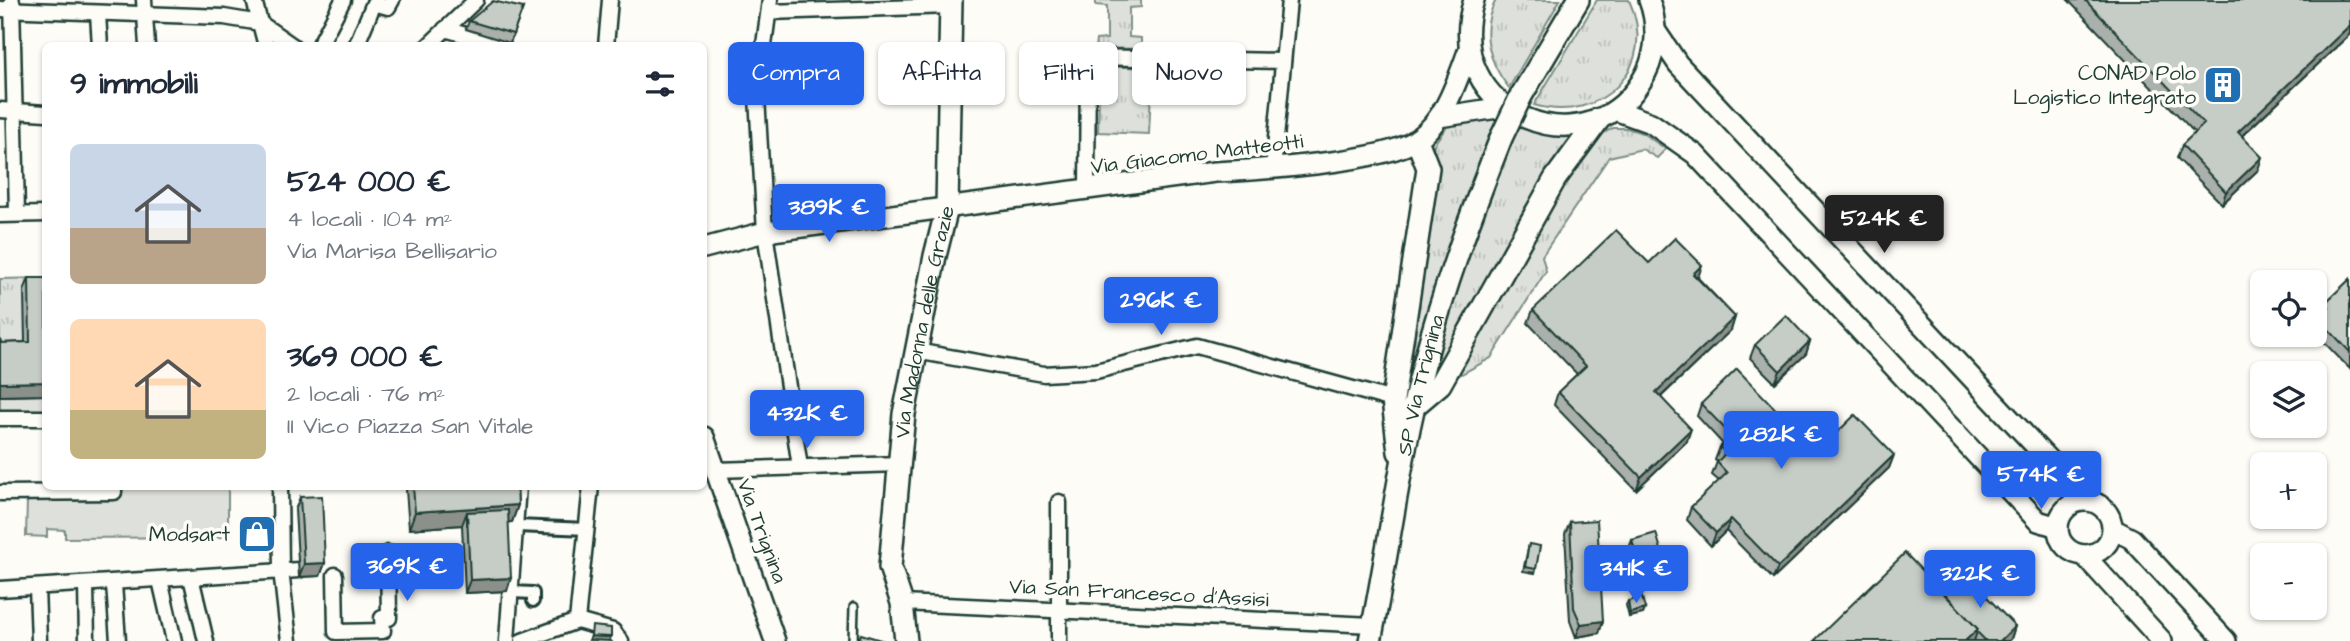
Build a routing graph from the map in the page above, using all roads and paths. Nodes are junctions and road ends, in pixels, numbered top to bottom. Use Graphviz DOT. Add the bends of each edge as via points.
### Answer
graph roads {
  1 [pos="144,0"];
  2 [pos="254,0"];
  3 [pos="343,0"];
  4 [pos="391,0"];
  5 [pos="476,0"];
  6 [pos="611,0"];
  7 [pos="1289,0"];
  8 [pos="1474,0"];
  9 [pos="1578,0"];
  10 [pos="1649,0"];
  11 [pos="951,3"];
  12 [pos="8,6"];
  13 [pos="769,6"];
  14 [pos="94,9"];
  15 [pos="145,16"];
  16 [pos="260,23"];
  17 [pos="445,29"];
  18 [pos="1655,30"];
  19 [pos="99,42"];
  20 [pos="147,42"];
  21 [pos="265,42"];
  22 [pos="287,42"];
  23 [pos="321,42"];
  24 [pos="358,42"];
  25 [pos="432,42"];
  26 [pos="489,42"];
  27 [pos="606,42"];
  28 [pos="1469,49"];
  29 [pos="1283,61"];
  30 [pos="1513,101"];
  31 [pos="7,110"];
  32 [pos="42,113"];
  33 [pos="1607,114"];
  34 [pos="1439,117"];
  35 [pos="1417,140"];
  36 [pos="1273,170"];
  37 [pos="1087,189"];
  38 [pos="947,208"];
  39 [pos="17,213"];
  40 [pos="42,214"];
  41 [pos="0,215"];
  42 [pos="765,232"];
  43 [pos="707,247"];
  44 [pos="916,351"];
  45 [pos="1393,400"];
  46 [pos="1414,406"];
  47 [pos="0,418"];
  48 [pos="42,418"];
  49 [pos="707,445"];
  50 [pos="900,464"];
  51 [pos="800,467"];
  52 [pos="1401,469"];
  53 [pos="716,470"];
  54 [pos="114,490"];
  55 [pos="281,490"];
  56 [pos="518,490"];
  57 [pos="591,490"];
  58 [pos="0,493"];
  59 [pos="2087,500"];
  60 [pos="1059,502"];
  61 [pos="517,526"];
  62 [pos="2058,527"];
  63 [pos="587,529"];
  64 [pos="2113,529"];
  65 [pos="387,553"];
  66 [pos="2084,555"];
  67 [pos="281,570"];
  68 [pos="299,570"];
  69 [pos="335,575"];
  70 [pos="191,577"];
  71 [pos="160,580"];
  72 [pos="114,584"];
  73 [pos="86,586"];
  74 [pos="0,589"];
  75 [pos="37,589"];
  76 [pos="512,592"];
  77 [pos="533,601"];
  78 [pos="902,603"];
  79 [pos="854,607"];
  80 [pos="1057,610"];
  81 [pos="577,621"];
  82 [pos="1372,633"];
  83 [pos="854,640"];
  84 [pos="38,641"];
  85 [pos="87,641"];
  86 [pos="118,641"];
  87 [pos="174,641"];
  88 [pos="206,641"];
  89 [pos="289,641"];
  90 [pos="507,641"];
  91 [pos="522,641"];
  92 [pos="621,641"];
  93 [pos="775,641"];
  94 [pos="864,641"];
  95 [pos="906,641"];
  96 [pos="1059,641"];
  97 [pos="2162,641"];
  98 [pos="2226,641"];
  1 -- 15 [label="street"];
  2 -- 16 [label="street"];
  3 -- 23 [label="street"];
  4 -- 24 [label="street" via="388,7 374,3"];
  5 -- 17 [label="street"];
  6 -- 27 [label="street"];
  7 -- 29 [label="street"];
  8 -- 28 [label="street"];
  9 -- 30 [label="main road"];
  10 -- 18 [label="street"];
  11 -- 13 [label="street"];
  11 -- 38 [label="main road, Via Madonna delle Grazie"];
  12 -- 14 [label="street"];
  12 -- 31 [label="street"];
  13 -- 42 [label="street" via="757,97"];
  14 -- 15 [label="street"];
  14 -- 19 [label="street"];
  15 -- 16 [label="street"];
  15 -- 20 [label="street"];
  16 -- 21 [label="street"];
  16 -- 22 [label="street"];
  17 -- 25 [label="street"];
  17 -- 26 [label="street"];
  18 -- 33 [label="street" via="1641,83"];
  18 -- 59 [label="street" via="1678,64"];
  28 -- 30 [label="street" via="1481,81"];
  28 -- 34 [label="street, Via Giacomo Matteotti"];
  29 -- 36 [label="street"];
  29 -- 37 [label="street" via="1088,57"];
  30 -- 33 [label="street" via="1518,116 1550,126"];
  30 -- 34 [label="street"];
  30 -- 46 [label="main road, SP Via Trignina, bridge" via="1454,259"];
  31 -- 32 [label="street"];
  31 -- 39 [label="street"];
  33 -- 46 [label="main road" via="1555,179 1440,384"];
  33 -- 62 [label="street" via="1651,123 1695,154 2038,521"];
  34 -- 35 [label="street, Via Giacomo Matteotti"];
  35 -- 36 [label="street, Via Giacomo Matteotti" via="1392,150"];
  35 -- 45 [label="main road" via="1428,168"];
  36 -- 37 [label="street, Via Giacomo Matteotti" via="1215,172"];
  37 -- 38 [label="street, Via Giacomo Matteotti"];
  38 -- 42 [label="street, Via Giacomo Matteotti"];
  38 -- 44 [label="main road, Via Madonna delle Grazie"];
  39 -- 40 [label="street"];
  39 -- 41 [label="street"];
  42 -- 43 [label="street, Via Giacomo Matteotti"];
  42 -- 51 [label="street"];
  44 -- 45 [label="street" via="1044,374 1097,371 1198,346"];
  44 -- 50 [label="main road, Via Madonna delle Grazie"];
  45 -- 52 [label="main road"];
  46 -- 52 [label="main road, SP Via Trignina"];
  47 -- 48 [label="street"];
  49 -- 53 [label="street, Via Trignina"];
  50 -- 51 [label="street"];
  50 -- 78 [label="main road, Via Madonna delle Grazie" via="890,568"];
  51 -- 53 [label="street"];
  52 -- 82 [label="main road, SP Via Trignina"];
  53 -- 93 [label="street, Via Trignina"];
  54 -- 58 [label="street"];
  55 -- 67 [label="street"];
  56 -- 61 [label="street"];
  57 -- 63 [label="street"];
  59 -- 62 [label="street" via="2064,511"];
  59 -- 64 [label="street" via="2108,513"];
  60 -- 80 [label="street"];
  61 -- 63 [label="street"];
  61 -- 76 [label="street"];
  62 -- 66 [label="street" via="2063,543"];
  63 -- 81 [label="street"];
  64 -- 66 [label="street" via="2107,545"];
  64 -- 98 [label="street" via="2132,539"];
  65 -- 69 [label="street" via="390,618 382,618 383,631 336,632"];
  66 -- 97 [label="street"];
  67 -- 68 [label="street"];
  67 -- 70 [label="street"];
  67 -- 89 [label="street"];
  70 -- 71 [label="street"];
  70 -- 88 [label="street"];
  71 -- 72 [label="street"];
  71 -- 87 [label="street"];
  72 -- 73 [label="street"];
  72 -- 86 [label="street"];
  73 -- 75 [label="street"];
  73 -- 85 [label="street"];
  74 -- 75 [label="street"];
  75 -- 84 [label="street"];
  76 -- 77 [label="street" via="533,593"];
  76 -- 90 [label="street"];
  78 -- 80 [label="street, Via San Francesco d'Assisi"];
  78 -- 95 [label="main road, Via Madonna delle Grazie"];
  79 -- 83 [label="lane"];
  80 -- 82 [label="street, Via San Francesco d'Assisi"];
  80 -- 96 [label="street"];
  81 -- 91 [label="street"];
  81 -- 92 [label="street" via="613,631"];
  83 -- 94 [label="lane"];
}
